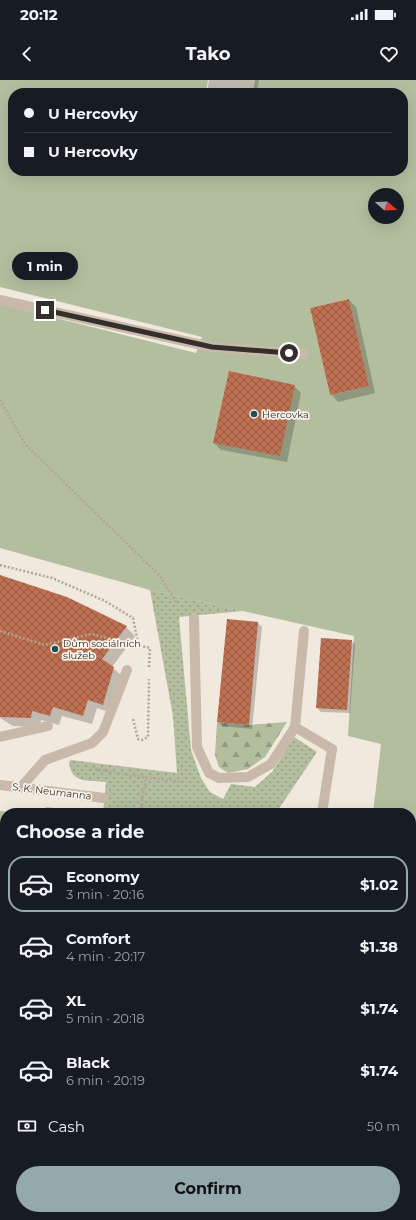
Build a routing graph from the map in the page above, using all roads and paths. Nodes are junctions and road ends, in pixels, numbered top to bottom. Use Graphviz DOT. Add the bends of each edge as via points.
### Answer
graph roads {
  1 [pos="0,300"];
  2 [pos="304,354"];
  3 [pos="0,400"];
  4 [pos="0,565"];
  5 [pos="194,618"];
  6 [pos="0,631"];
  7 [pos="304,631"];
  8 [pos="127,670"];
  9 [pos="122,686"];
  10 [pos="48,726"];
  11 [pos="295,727"];
  12 [pos="0,737"];
  13 [pos="133,776"];
  14 [pos="146,777"];
  15 [pos="189,782"];
  16 [pos="0,785"];
  17 [pos="21,787"];
  18 [pos="104,798"];
  19 [pos="141,808"];
  20 [pos="323,808"];
  1 -- 2 [label="street" via="212,347"];
  3 -- 5 [label="path" via="25,444 159,575 173,600"];
  4 -- 8 [label="path" via="52,578 105,600 133,618 137,638"];
  5 -- 11 [label="street" via="198,747 209,773 219,778 248,778 271,764"];
  6 -- 9 [label="path, bridge" via="45,645 91,634 150,648 148,737 142,740 138,739 127,692"];
  7 -- 11 [label="street"];
  8 -- 9 [label="street"];
  9 -- 17 [label="street" via="103,732 92,743 45,760"];
  10 -- 12 [label="street"];
  11 -- 20 [label="street" via="332,749"];
  13 -- 14 [label="path"];
  14 -- 15 [label="path"];
  14 -- 19 [label="path"];
  16 -- 17 [label="street, S. K. Neumanna"];
  17 -- 18 [label="street, S. K. Neumanna"];
}
